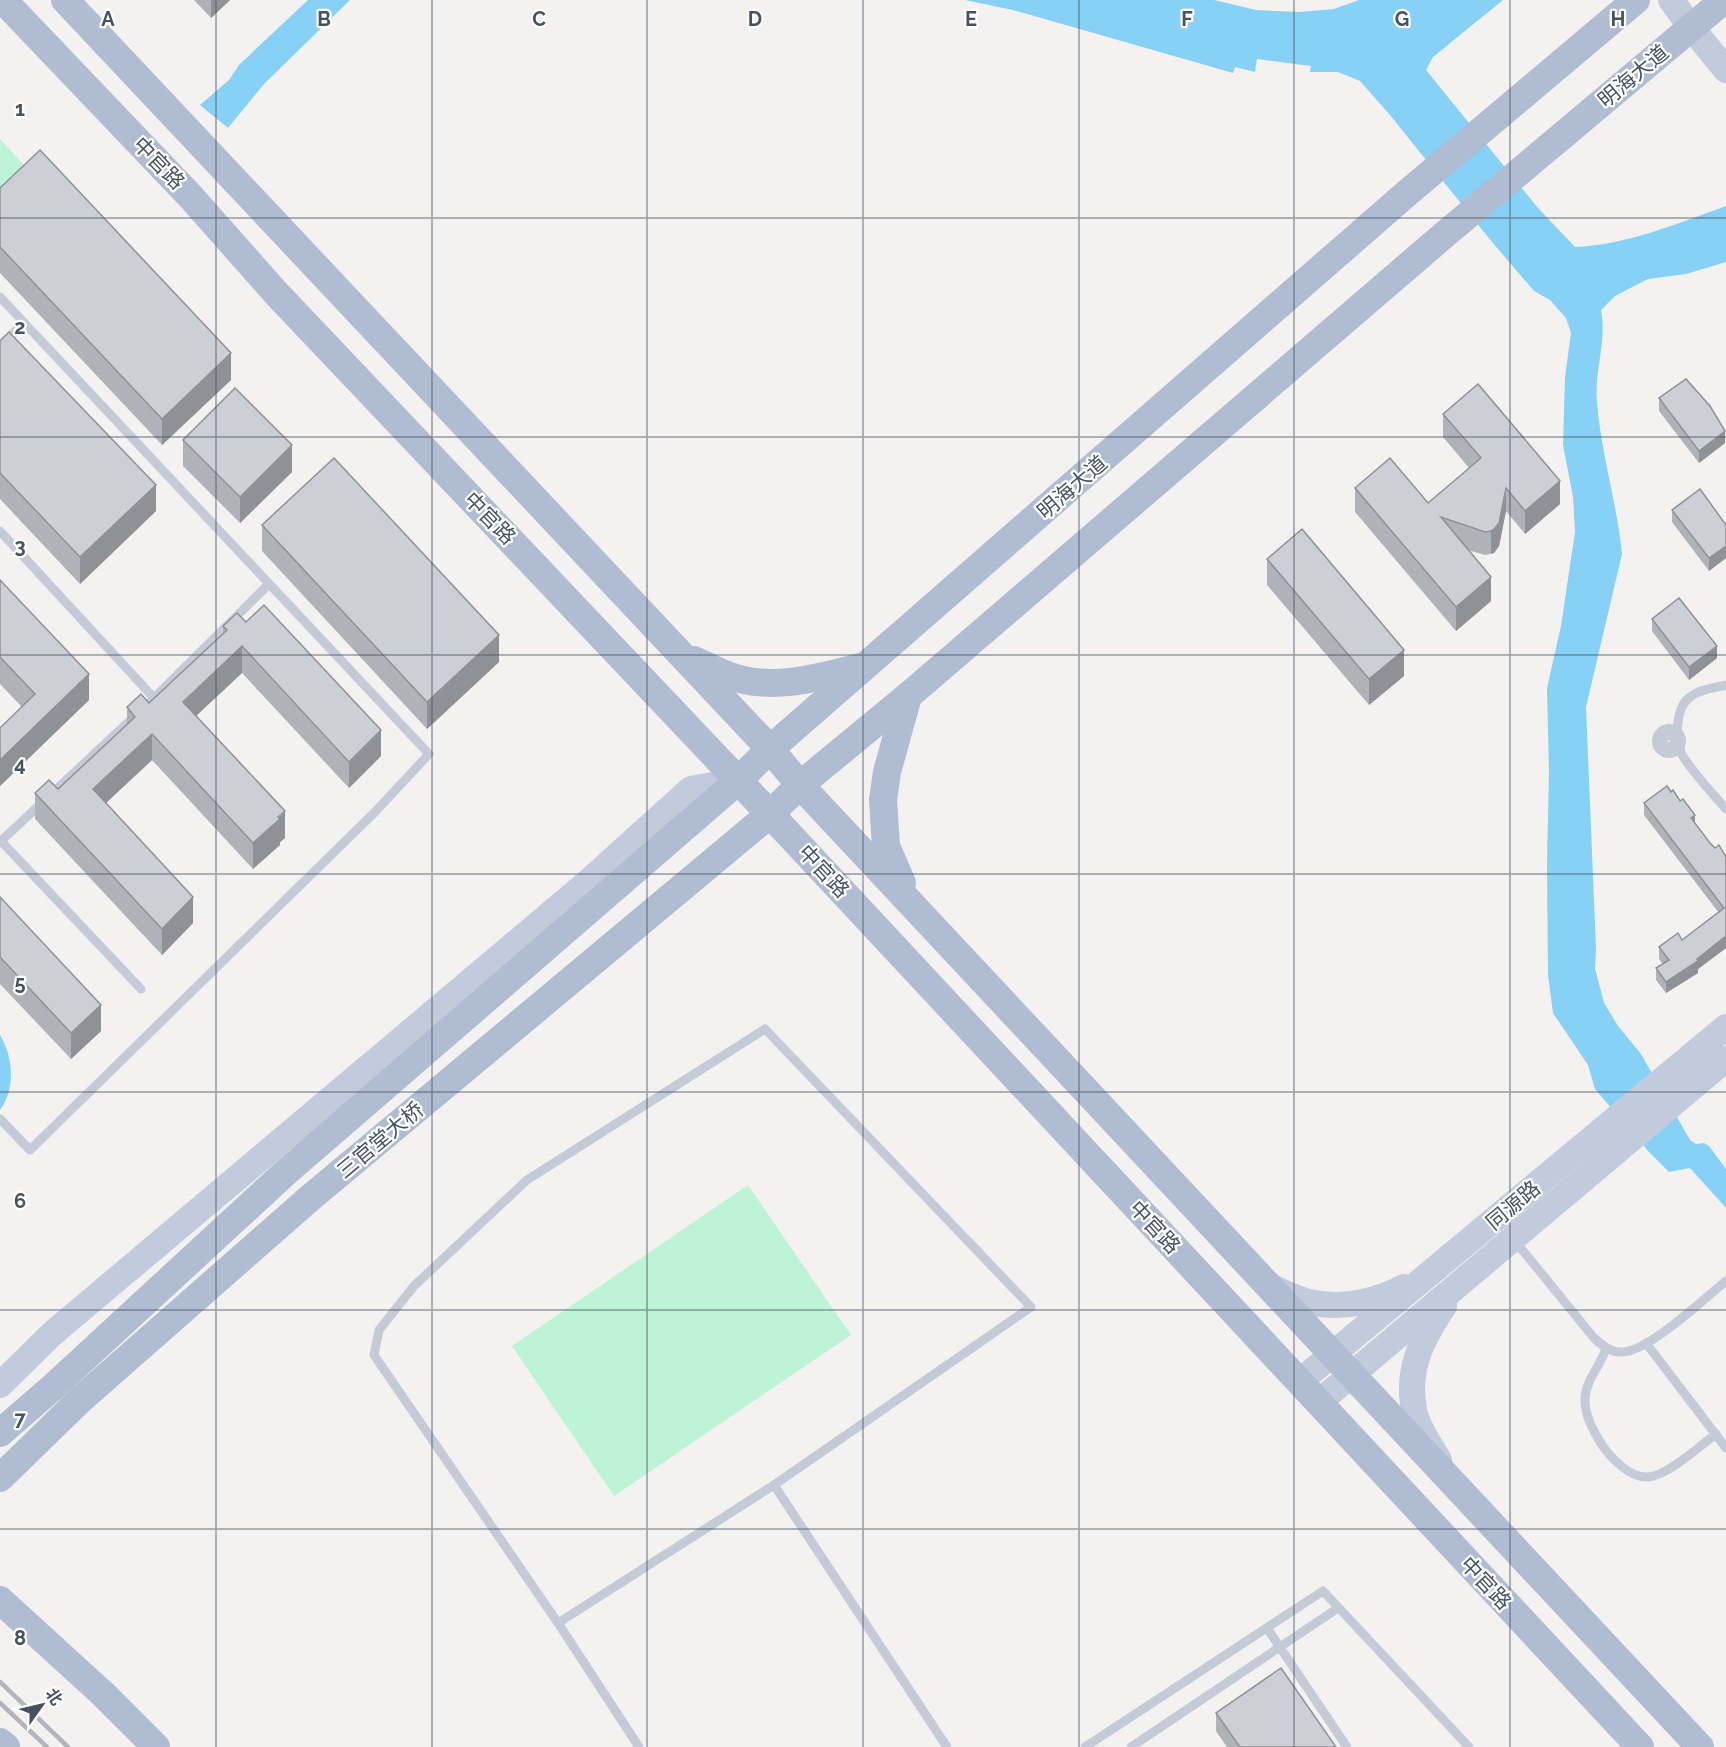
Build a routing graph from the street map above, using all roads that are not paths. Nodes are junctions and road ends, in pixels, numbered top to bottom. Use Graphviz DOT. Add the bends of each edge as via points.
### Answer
graph roads {
  1 [pos="3,0"];
  2 [pos="65,0"];
  3 [pos="1636,0"];
  4 [pos="1671,0"];
  5 [pos="1724,0"];
  6 [pos="1691,27"];
  7 [pos="1726,70"];
  8 [pos="0,297"];
  9 [pos="24,323"];
  10 [pos="0,346"];
  11 [pos="0,531"];
  12 [pos="270,584"];
  13 [pos="678,652"];
  14 [pos="868,665"];
  15 [pos="1726,685"];
  16 [pos="908,696"];
  17 [pos="154,698"];
  18 [pos="770,749"];
  19 [pos="739,780"];
  20 [pos="800,785"];
  21 [pos="1726,810"];
  22 [pos="770,814"];
  23 [pos="1,842"];
  24 [pos="910,902"];
  25 [pos="141,990"];
  26 [pos="1726,1027"];
  27 [pos="1726,1059"];
  28 [pos="0,1119"];
  29 [pos="1514,1239"];
  30 [pos="1438,1268"];
  31 [pos="1726,1281"];
  32 [pos="1266,1284"];
  33 [pos="1456,1287"];
  34 [pos="1646,1343"];
  35 [pos="1606,1348"];
  36 [pos="1342,1366"];
  37 [pos="0,1384"];
  38 [pos="1308,1393"];
  39 [pos="0,1433"];
  40 [pos="1716,1434"];
  41 [pos="1726,1448"];
  42 [pos="0,1478"];
  43 [pos="1451,1480"];
  44 [pos="774,1485"];
  45 [pos="0,1600"];
  46 [pos="1338,1608"];
  47 [pos="558,1623"];
  48 [pos="1267,1628"];
  49 [pos="1280,1647"];
  50 [pos="0,1742"];
  51 [pos="6,1747"];
  52 [pos="156,1747"];
  53 [pos="639,1747"];
  54 [pos="946,1747"];
  55 [pos="1085,1747"];
  56 [pos="1131,1747"];
  57 [pos="1347,1747"];
  58 [pos="1469,1747"];
  59 [pos="1640,1747"];
  60 [pos="1700,1747"];
  1 -- 19 [label="main road, 中官路"];
  2 -- 13 [label="main road, 中官路"];
  3 -- 14 [label="main road, 明海大道" via="1406,194"];
  4 -- 6 [label="street"];
  5 -- 6 [label="main road, 明海大道"];
  6 -- 7 [label="street"];
  6 -- 16 [label="main road, 明海大道"];
  8 -- 9 [label="lane"];
  9 -- 10 [label="lane"];
  9 -- 12 [label="lane"];
  11 -- 17 [label="lane"];
  12 -- 17 [label="lane"];
  12 -- 28 [label="lane" via="429,754 30,1150"];
  13 -- 14 [label="main road" via="729,676 762,683 808,681"];
  13 -- 18 [label="main road, 中官路"];
  14 -- 18 [label="main road, 明海大道"];
  15 -- 21 [label="lane" via="1689,698 1677,721 1677,740 1683,757"];
  16 -- 20 [label="main road"];
  16 -- 24 [label="main road" via="883,801 886,846"];
  17 -- 23 [label="lane"];
  18 -- 19 [label="main road, 明海大道"];
  18 -- 20 [label="main road, 中官路"];
  19 -- 22 [label="main road, 中官路"];
  19 -- 37 [label="street" via="691,789 588,882 53,1333"];
  19 -- 39 [label="main road, 三官堂大桥" via="285,1173"];
  20 -- 22 [label="main road"];
  20 -- 24 [label="main road, 中官路"];
  22 -- 38 [label="main road, 中官路"];
  22 -- 42 [label="main road, 三官堂大桥" via="310,1198 80,1400"];
  23 -- 25 [label="lane"];
  24 -- 32 [label="main road, 中官路"];
  26 -- 30 [label="street, 同源路"];
  27 -- 29 [label="street, 同源路"];
  29 -- 33 [label="street, 同源路"];
  29 -- 35 [label="lane"];
  30 -- 32 [label="street" via="1385,1297 1349,1304 1316,1304"];
  30 -- 36 [label="street, 同源路"];
  31 -- 34 [label="lane"];
  32 -- 36 [label="main road, 中官路"];
  33 -- 36 [label="street, 同源路"];
  33 -- 43 [label="street" via="1416,1356 1412,1380 1414,1411"];
  34 -- 35 [label="lane" via="1622,1353"];
  34 -- 40 [label="lane"];
  35 -- 40 [label="lane" via="1588,1381 1584,1401 1592,1429 1610,1456 1630,1472 1646,1477 1668,1470"];
  36 -- 38 [label="street, 同源路"];
  36 -- 43 [label="main road, 中官路"];
  38 -- 59 [label="main road, 中官路"];
  40 -- 41 [label="lane"];
  43 -- 60 [label="main road, 中官路"];
  44 -- 47 [label="lane"];
  44 -- 47 [label="lane" via="1031,1307 765,1029 527,1180 414,1286 379,1330 374,1354"];
  44 -- 54 [label="lane"];
  45 -- 52 [label="main road"];
  46 -- 48 [label="lane" via="1323,1591"];
  46 -- 49 [label="lane"];
  46 -- 58 [label="lane"];
  47 -- 53 [label="lane"];
  48 -- 49 [label="lane"];
  48 -- 55 [label="lane"];
  49 -- 56 [label="lane"];
  49 -- 57 [label="lane"];
  50 -- 51 [label="main road"];
}
